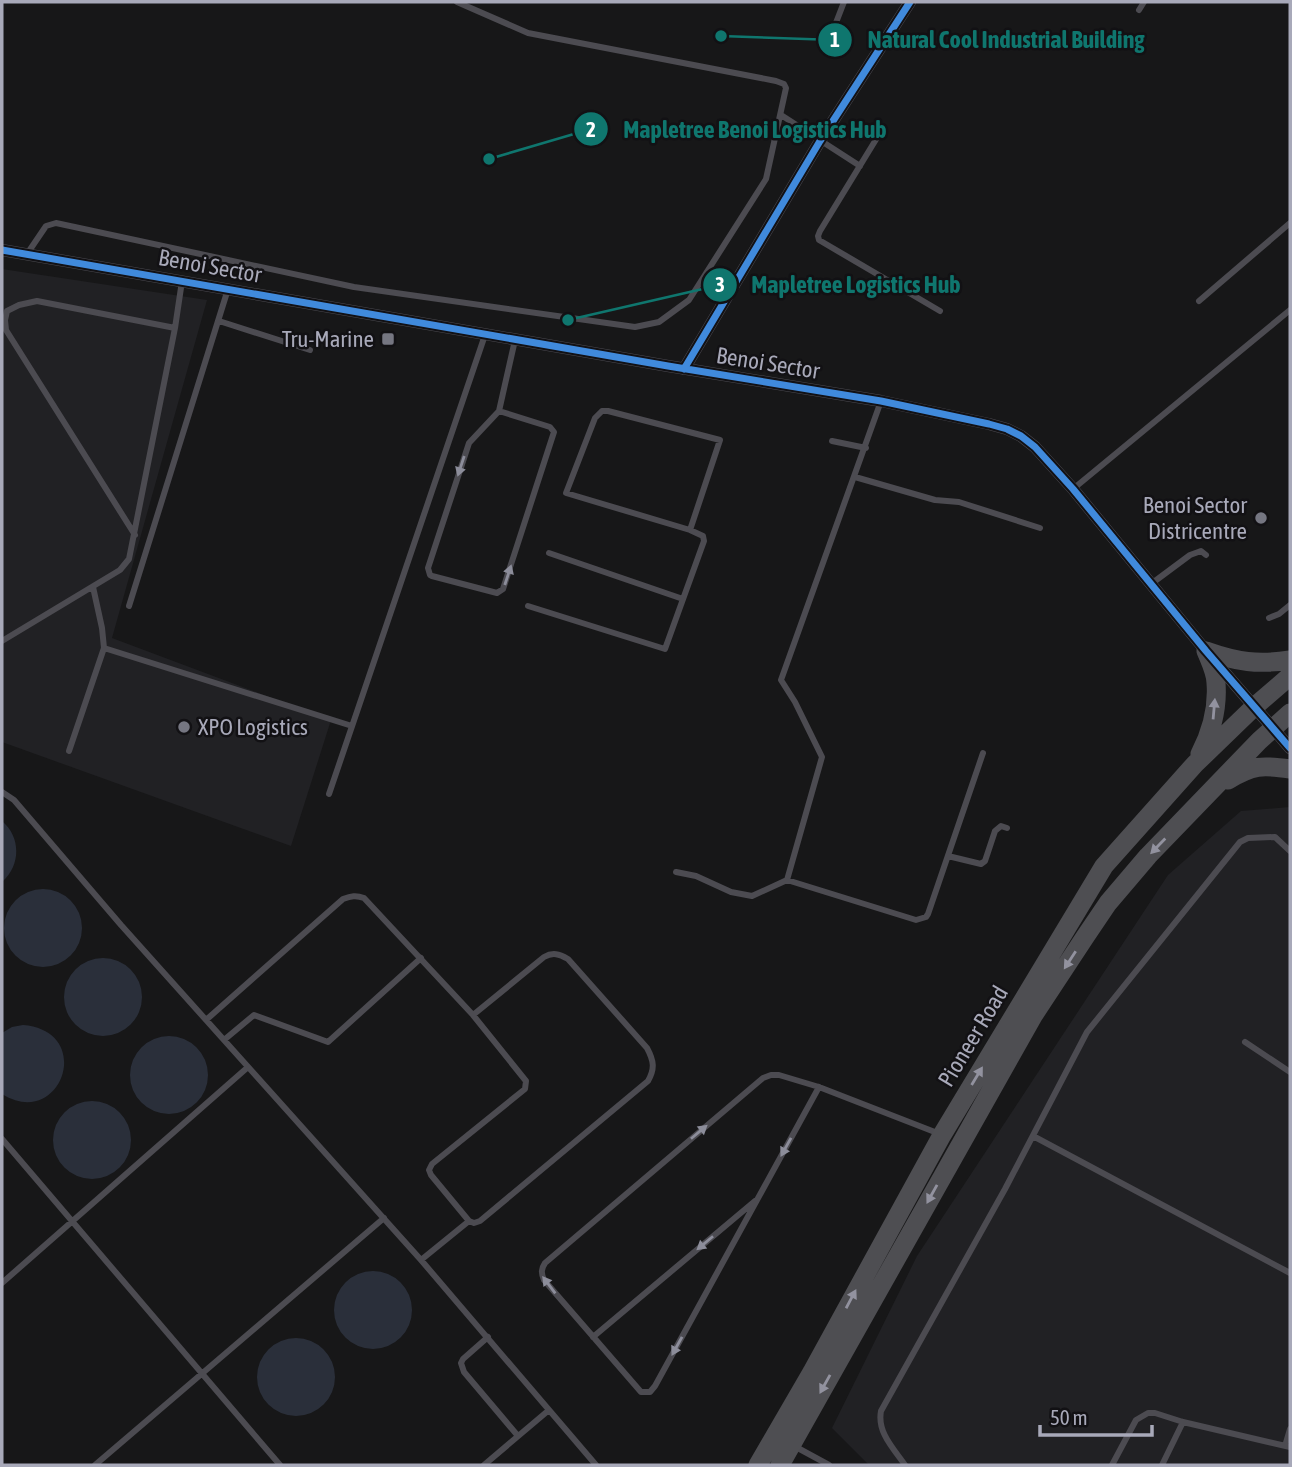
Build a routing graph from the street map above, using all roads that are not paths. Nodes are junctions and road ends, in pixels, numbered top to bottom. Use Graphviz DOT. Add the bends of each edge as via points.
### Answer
graph roads {
  1 [pos="457,2"];
  2 [pos="844,2"];
  3 [pos="911,2"];
  4 [pos="1144,2"];
  5 [pos="1139,10"];
  6 [pos="832,33"];
  7 [pos="781,115"];
  8 [pos="883,128"];
  9 [pos="820,141"];
  10 [pos="860,166"];
  11 [pos="1290,223"];
  12 [pos="2,250"];
  13 [pos="27,254"];
  14 [pos="182,280"];
  15 [pos="228,289"];
  16 [pos="1199,301"];
  17 [pos="1290,310"];
  18 [pos="940,311"];
  19 [pos="219,321"];
  20 [pos="175,328"];
  21 [pos="485,334"];
  22 [pos="516,339"];
  23 [pos="310,350"];
  24 [pos="684,369"];
  25 [pos="881,401"];
  26 [pos="499,411"];
  27 [pos="832,441"];
  28 [pos="866,448"];
  29 [pos="855,477"];
  30 [pos="1073,489"];
  31 [pos="1040,528"];
  32 [pos="690,530"];
  33 [pos="135,535"];
  34 [pos="549,553"];
  35 [pos="1206,555"];
  36 [pos="1151,584"];
  37 [pos="93,587"];
  38 [pos="683,599"];
  39 [pos="1290,605"];
  40 [pos="129,606"];
  41 [pos="528,606"];
  42 [pos="1269,618"];
  43 [pos="2,641"];
  44 [pos="104,648"];
  45 [pos="1206,651"];
  46 [pos="1290,660"];
  47 [pos="1290,676"];
  48 [pos="1254,707"];
  49 [pos="1290,713"];
  50 [pos="352,726"];
  51 [pos="1273,728"];
  52 [pos="1290,748"];
  53 [pos="69,751"];
  54 [pos="983,753"];
  55 [pos="1195,765"];
  56 [pos="1290,769"];
  57 [pos="2,792"];
  58 [pos="329,794"];
  59 [pos="1205,797"];
  60 [pos="1007,828"];
  61 [pos="1290,851"];
  62 [pos="948,856"];
  63 [pos="676,872"];
  64 [pos="787,880"];
  65 [pos="421,958"];
  66 [pos="473,1015"];
  67 [pos="206,1020"];
  68 [pos="224,1040"];
  69 [pos="1245,1042"];
  70 [pos="248,1067"];
  71 [pos="1290,1072"];
  72 [pos="819,1087"];
  73 [pos="966,1134"];
  74 [pos="942,1135"];
  75 [pos="1033,1136"];
  76 [pos="2,1139"];
  77 [pos="758,1199"];
  78 [pos="384,1218"];
  79 [pos="469,1221"];
  80 [pos="72,1223"];
  81 [pos="421,1260"];
  82 [pos="1290,1273"];
  83 [pos="2,1283"];
  84 [pos="593,1337"];
  85 [pos="488,1338"];
  86 [pos="201,1374"];
  87 [pos="549,1410"];
  88 [pos="1183,1422"];
  89 [pos="1290,1429"];
  90 [pos="518,1436"];
  91 [pos="783,1440"];
  92 [pos="1288,1446"];
  93 [pos="95,1465"];
  94 [pos="280,1465"];
  95 [pos="484,1465"];
  96 [pos="596,1465"];
  97 [pos="758,1465"];
  98 [pos="780,1465"];
  99 [pos="829,1465"];
  100 [pos="905,1465"];
  101 [pos="1112,1465"];
  102 [pos="1162,1465"];
  1 -- 7 [label="lane" via="528,33 781,82 786,88"];
  2 -- 6 [label="lane"];
  3 -- 9 [label="street"];
  4 -- 5 [label="lane"];
  7 -- 9 [label="lane"];
  7 -- 13 [label="lane" via="765,179 689,300 659,322 635,327 354,287 56,223 46,226"];
  8 -- 10 [label="lane"];
  9 -- 10 [label="lane"];
  9 -- 24 [label="street"];
  10 -- 18 [label="lane" via="819,240"];
  11 -- 16 [label="lane"];
  12 -- 13 [label="street, Benoi Sector"];
  13 -- 14 [label="street, Benoi Sector"];
  14 -- 15 [label="street, Benoi Sector"];
  14 -- 20 [label="lane"];
  15 -- 19 [label="lane"];
  15 -- 21 [label="street, Benoi Sector"];
  17 -- 30 [label="lane"];
  19 -- 23 [label="lane"];
  19 -- 40 [label="lane"];
  20 -- 33 [label="lane"];
  20 -- 33 [label="lane" via="37,301 7,311 5,320 6,330"];
  21 -- 22 [label="street, Benoi Sector"];
  21 -- 50 [label="lane"];
  22 -- 24 [label="street, Benoi Sector"];
  22 -- 26 [label="lane"];
  24 -- 25 [label="street, Benoi Sector"];
  25 -- 28 [label="lane"];
  25 -- 30 [label="street, Benoi Sector" via="1007,429 1035,447"];
  26 -- 26 [label="lane, one-way" via="469,443 428,568 432,576 498,593 554,432"];
  27 -- 28 [label="lane"];
  28 -- 29 [label="lane"];
  29 -- 31 [label="lane" via="935,500 959,502"];
  29 -- 64 [label="lane" via="781,680 822,757"];
  30 -- 36 [label="street, Benoi Sector"];
  32 -- 32 [label="lane" via="566,493 598,414 608,411 720,439"];
  32 -- 38 [label="lane" via="703,535 704,541"];
  33 -- 37 [label="lane" via="129,559"];
  34 -- 38 [label="lane"];
  35 -- 36 [label="lane" via="1201,551 1191,555"];
  36 -- 45 [label="street, Benoi Sector"];
  37 -- 43 [label="lane"];
  37 -- 44 [label="lane"];
  38 -- 41 [label="lane" via="666,649"];
  39 -- 42 [label="lane"];
  44 -- 50 [label="lane"];
  44 -- 53 [label="lane"];
  45 -- 46 [label="main road" via="1250,663"];
  45 -- 48 [label="street, Benoi Sector"];
  55 -- 45 [label="main road, one-way" via="1215,714 1216,681"];
  47 -- 48 [label="main road, Pioneer Road"];
  48 -- 51 [label="street, Benoi Sector"];
  48 -- 55 [label="main road, Pioneer Road"];
  49 -- 51 [label="main road, Pioneer Road"];
  50 -- 58 [label="lane"];
  51 -- 52 [label="street, Benoi Sector"];
  51 -- 59 [label="main road, Pioneer Road"];
  54 -- 62 [label="lane"];
  74 -- 55 [label="main road, Pioneer Road, one-way" via="1104,866"];
  56 -- 59 [label="main road" via="1262,765 1244,771"];
  57 -- 67 [label="lane" via="14,800"];
  59 -- 73 [label="main road, Pioneer Road, one-way" via="1108,903 1033,1016"];
  60 -- 62 [label="lane" via="995,831 983,863"];
  61 -- 75 [label="lane" via="1275,837 1240,842 1087,1032"];
  62 -- 64 [label="lane" via="928,914 920,920"];
  63 -- 64 [label="lane" via="752,897"];
  65 -- 66 [label="lane"];
  65 -- 67 [label="lane" via="370,902 350,896"];
  65 -- 68 [label="lane" via="328,1042 254,1015"];
  66 -- 79 [label="lane" via="526,1085 430,1167 431,1175"];
  66 -- 79 [label="lane" via="544,957 562,955 648,1048 654,1065 648,1081 480,1221"];
  67 -- 68 [label="lane"];
  68 -- 70 [label="lane"];
  69 -- 71 [label="lane"];
  70 -- 78 [label="lane"];
  70 -- 80 [label="lane"];
  72 -- 74 [label="lane"];
  72 -- 77 [label="lane, one-way"];
  84 -- 72 [label="lane, one-way" via="544,1280 545,1263 763,1078 779,1075"];
  73 -- 74 [label="lane"];
  73 -- 91 [label="main road, Pioneer Road, one-way"];
  91 -- 74 [label="main road, Pioneer Road, one-way" via="812,1372"];
  75 -- 82 [label="lane"];
  75 -- 100 [label="lane" via="881,1411 880,1429"];
  76 -- 80 [label="lane"];
  77 -- 84 [label="lane, one-way"];
  77 -- 84 [label="lane, one-way" via="650,1392 641,1392"];
  78 -- 81 [label="lane"];
  78 -- 86 [label="lane"];
  79 -- 81 [label="lane"];
  80 -- 83 [label="lane"];
  80 -- 86 [label="lane"];
  81 -- 85 [label="lane"];
  85 -- 87 [label="lane"];
  85 -- 90 [label="lane" via="461,1363"];
  86 -- 93 [label="lane"];
  86 -- 94 [label="lane"];
  87 -- 90 [label="lane"];
  87 -- 96 [label="lane"];
  88 -- 92 [label="lane"];
  88 -- 101 [label="lane" via="1154,1413 1142,1416"];
  88 -- 102 [label="lane"];
  89 -- 92 [label="lane"];
  90 -- 95 [label="lane"];
  91 -- 97 [label="main road, Pioneer Road"];
  91 -- 98 [label="main road, Pioneer Road"];
  91 -- 99 [label="lane"];
}
